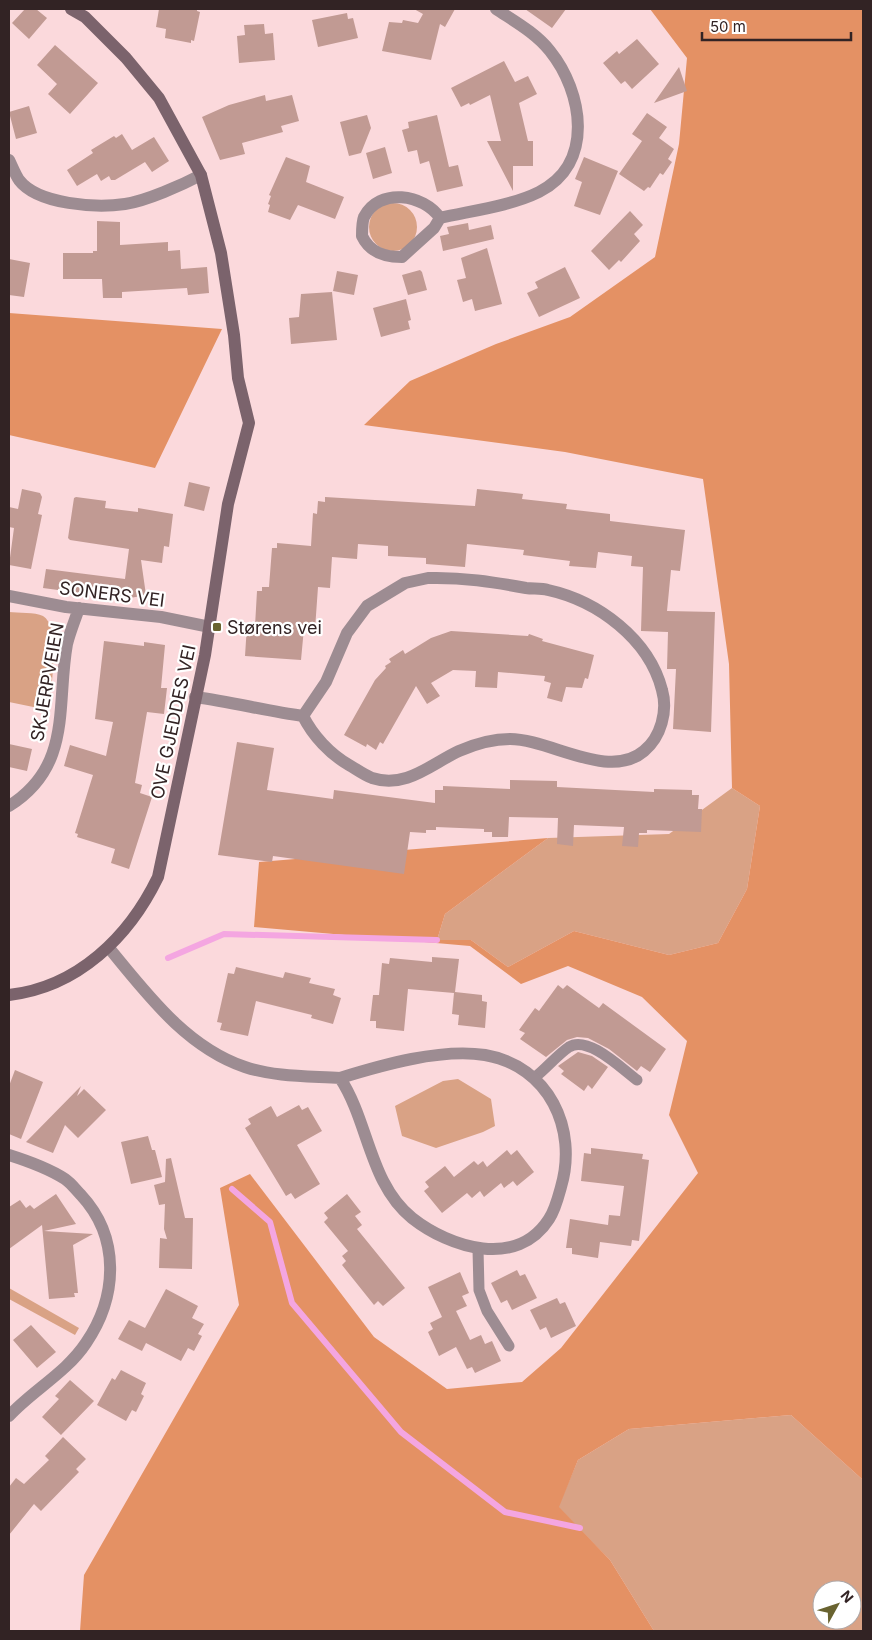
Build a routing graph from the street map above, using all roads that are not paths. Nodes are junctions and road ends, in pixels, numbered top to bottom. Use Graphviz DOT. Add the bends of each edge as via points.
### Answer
graph roads {
  1 [pos="71,9"];
  2 [pos="496,9"];
  3 [pos="89,13"];
  4 [pos="9,160"];
  5 [pos="200,175"];
  6 [pos="14,182"];
  7 [pos="440,218"];
  8 [pos="9,596"];
  9 [pos="79,608"];
  10 [pos="210,627"];
  11 [pos="195,698"];
  12 [pos="304,716"];
  13 [pos="9,806"];
  14 [pos="109,948"];
  15 [pos="9,995"];
  16 [pos="340,1078"];
  17 [pos="534,1078"];
  18 [pos="637,1080"];
  19 [pos="9,1155"];
  20 [pos="478,1249"];
  21 [pos="509,1346"];
  22 [pos="9,1416"];
  1 -- 3 [label="street, OVE GJEDDES VEI"];
  2 -- 7 [label="street" via="549,50 564,72 577,113 574,158 558,180 539,192"];
  3 -- 5 [label="street, OVE GJEDDES VEI" via="159,98"];
  4 -- 6 [label="street"];
  5 -- 6 [label="street" via="127,204 96,206 59,200"];
  5 -- 10 [label="street, OVE GJEDDES VEI" via="221,253 238,378 249,423 228,504"];
  7 -- 7 [label="street" via="435,211 410,199 382,198 364,218 362,236 373,250 382,255 402,257 434,228"];
  8 -- 9 [label="street, SONERS VEI"];
  9 -- 10 [label="street, SONERS VEI" via="144,614"];
  9 -- 13 [label="street, SKJERPVEIEN" via="67,643 62,712 53,751 29,791"];
  10 -- 11 [label="street, OVE GJEDDES VEI"];
  11 -- 12 [label="street" via="247,704 268,711"];
  11 -- 14 [label="street, OVE GJEDDES VEI" via="158,877 145,903"];
  12 -- 12 [label="street" via="326,682 347,633 367,606 405,583 445,578 484,579 548,590 602,612 640,645 659,680 665,704 658,734 643,752 630,760 610,763 514,739 497,739 460,751 412,778 392,780 371,777 336,758"];
  14 -- 15 [label="street, OVE GJEDDES VEI" via="44,988"];
  14 -- 16 [label="street" via="172,1021 224,1058 246,1067 283,1075"];
  16 -- 17 [label="street" via="410,1061 463,1053 509,1062"];
  16 -- 20 [label="street" via="348,1090 374,1160 392,1197 412,1218 443,1237"];
  17 -- 18 [label="lane" via="570,1046 579,1044 594,1048"];
  17 -- 20 [label="street" via="546,1091 562,1121 567,1148 564,1177 556,1204 549,1220 522,1242 500,1250"];
  19 -- 22 [label="street" via="34,1163 66,1180 93,1208 109,1244 110,1272 107,1299 86,1343 53,1379"];
  20 -- 21 [label="lane" via="479,1290 487,1311"];
}
